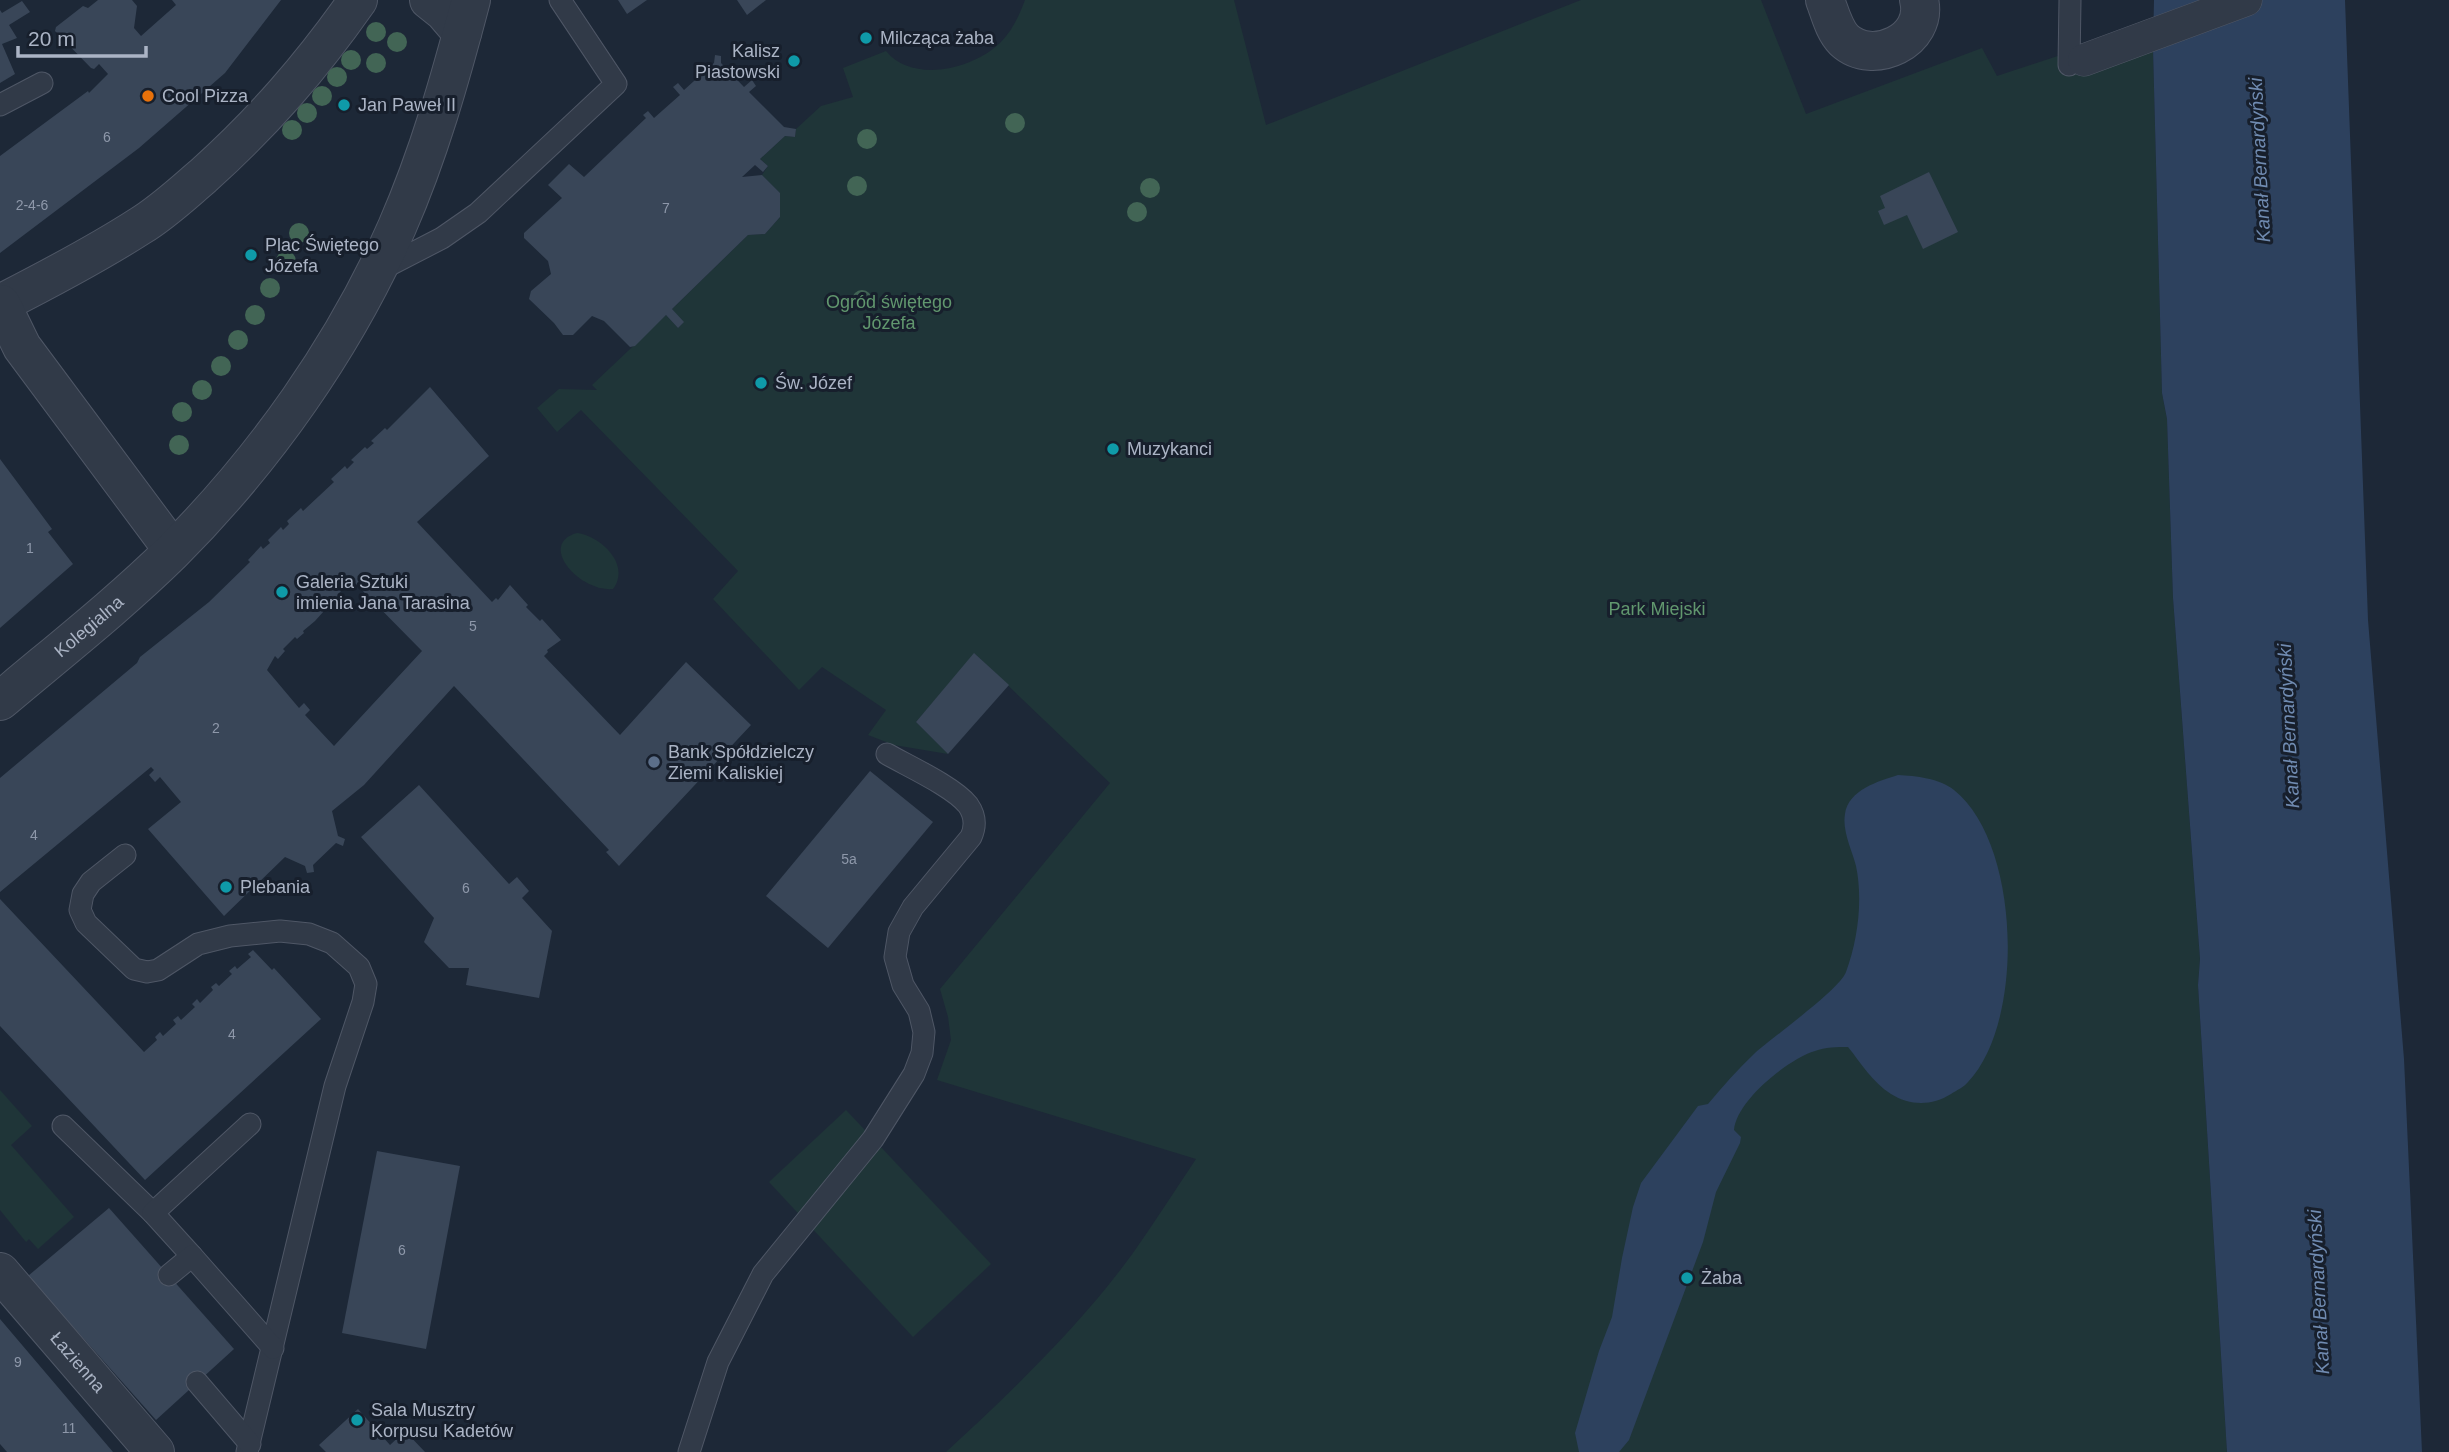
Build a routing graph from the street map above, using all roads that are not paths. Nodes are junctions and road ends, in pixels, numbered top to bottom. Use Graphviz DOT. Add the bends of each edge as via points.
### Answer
graph roads {
  1 [pos="358,0"];
  2 [pos="429,0"];
  3 [pos="560,0"];
  4 [pos="1825,0"];
  5 [pos="1919,0"];
  6 [pos="2070,0"];
  7 [pos="2246,0"];
  8 [pos="466,17"];
  9 [pos="2077,62"];
  10 [pos="42,83"];
  11 [pos="0,105"];
  12 [pos="375,273"];
  13 [pos="1,304"];
  14 [pos="173,550"];
  15 [pos="0,701"];
  16 [pos="887,754"];
  17 [pos="125,855"];
  18 [pos="250,1124"];
  19 [pos="63,1126"];
  20 [pos="153,1213"];
  21 [pos="192,1256"];
  22 [pos="0,1272"];
  23 [pos="169,1275"];
  24 [pos="273,1348"];
  25 [pos="197,1382"];
  26 [pos="248,1448"];
  27 [pos="155,1452"];
  28 [pos="689,1452"];
  1 -- 13 [label="street" via="319,55 262,121 180,196 142,225"];
  2 -- 8 [label="street" via="444,12"];
  3 -- 12 [label="lane" via="616,84 489,205 442,238"];
  4 -- 5 [label="street" via="1846,41 1873,50 1902,43 1912,34 1920,20"];
  6 -- 9 [label="lane"];
  7 -- 9 [label="street"];
  8 -- 12 [label="street" via="417,178"];
  10 -- 11 [label="lane"];
  12 -- 14 [label="street" via="343,332 283,422"];
  13 -- 14 [label="street" via="22,347"];
  14 -- 15 [label="street, Kolegialna"];
  16 -- 28 [label="lane" via="958,796 974,817 971,837 913,907 899,932 895,957 903,985 919,1011 922,1053 873,1139 763,1274 718,1362"];
  17 -- 24 [label="lane" via="91,882 80,910 86,923 134,969 158,970 198,944 280,932 309,934 332,943 359,967 366,984 335,1086"];
  18 -- 20 [label="lane"];
  19 -- 20 [label="lane"];
  20 -- 21 [label="lane"];
  21 -- 23 [label="lane"];
  21 -- 24 [label="lane"];
  22 -- 27 [label="street, Łazienna"];
  24 -- 26 [label="lane"];
  25 -- 26 [label="lane"];
}
